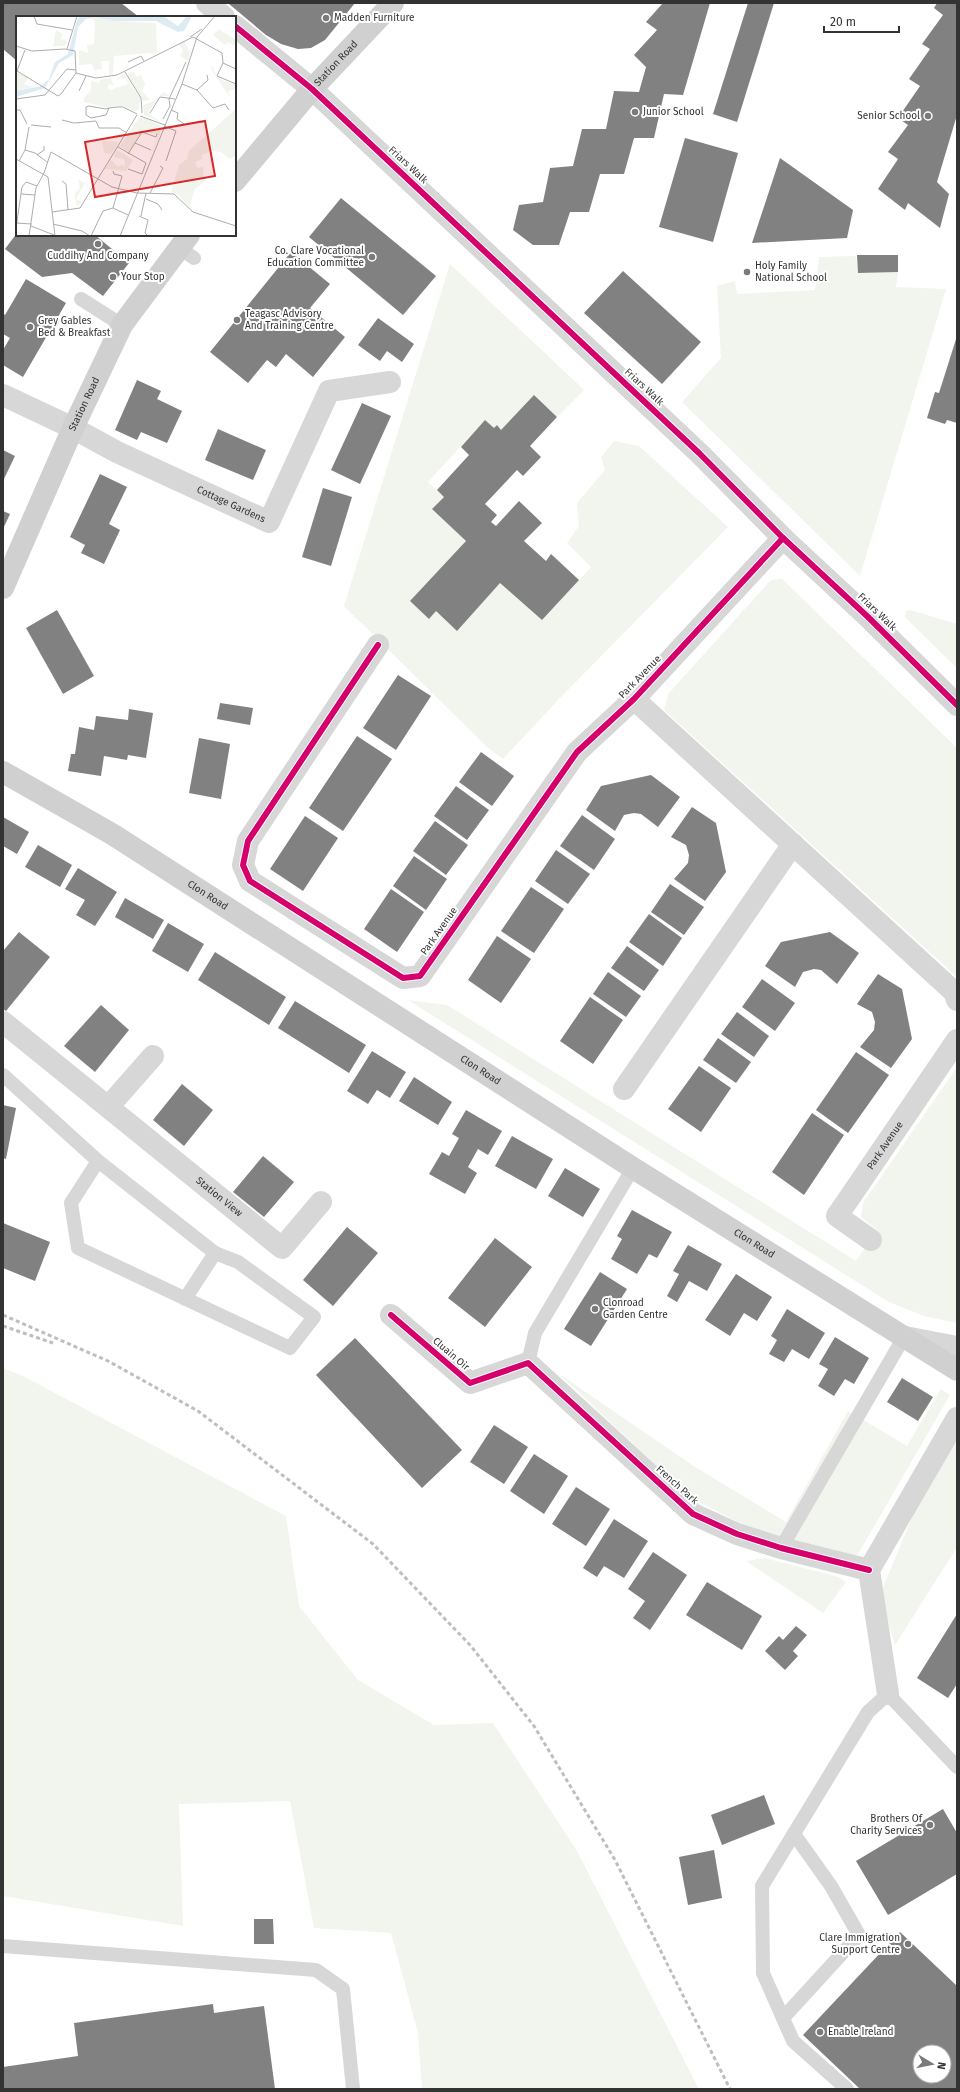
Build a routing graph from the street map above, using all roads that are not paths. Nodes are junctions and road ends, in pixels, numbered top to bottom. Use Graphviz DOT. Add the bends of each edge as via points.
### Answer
graph roads {
  1 [pos="207,3"];
  2 [pos="393,3"];
  3 [pos="223,16"];
  4 [pos="236,27"];
  5 [pos="312,89"];
  6 [pos="236,179"];
  7 [pos="187,247"];
  8 [pos="81,300"];
  9 [pos="122,325"];
  10 [pos="390,382"];
  11 [pos="3,395"];
  12 [pos="73,428"];
  13 [pos="783,538"];
  14 [pos="3,588"];
  15 [pos="378,645"];
  16 [pos="634,699"];
  17 [pos="957,705"];
  18 [pos="3,772"];
  19 [pos="793,844"];
  20 [pos="957,1000"];
  21 [pos="3,1022"];
  22 [pos="957,1040"];
  23 [pos="153,1056"];
  24 [pos="3,1075"];
  25 [pos="624,1089"];
  26 [pos="109,1106"];
  27 [pos="98,1161"];
  28 [pos="632,1168"];
  29 [pos="322,1202"];
  30 [pos="871,1240"];
  31 [pos="215,1253"];
  32 [pos="185,1299"];
  33 [pos="391,1315"];
  34 [pos="904,1337"];
  35 [pos="957,1347"];
  36 [pos="528,1363"];
  37 [pos="957,1370"];
  38 [pos="957,1418"];
  39 [pos="781,1548"];
  40 [pos="869,1570"];
  41 [pos="888,1694"];
  42 [pos="957,1766"];
  43 [pos="794,1834"];
  44 [pos="3,1946"];
  45 [pos="783,2018"];
  46 [pos="353,2089"];
  47 [pos="847,2089"];
  1 -- 3 [label="street"];
  2 -- 5 [label="main road, Station Road"];
  4 -- 5 [label="street, Friars Walk"];
  5 -- 6 [label="main road, Station Road"];
  5 -- 13 [label="street, Friars Walk" via="700,453"];
  7 -- 9 [label="main road, Station Road"];
  8 -- 9 [label="lane"];
  9 -- 12 [label="main road, Station Road"];
  10 -- 12 [label="street, Cottage Gardens" via="330,391 269,522 117,452"];
  11 -- 12 [label="street"];
  12 -- 14 [label="main road, Station Road"];
  13 -- 16 [label="street, Park Avenue"];
  13 -- 17 [label="street, Friars Walk"];
  15 -- 16 [label="street, Park Avenue" via="248,841 243,865 250,881 403,978 420,976 577,752"];
  16 -- 19 [label="street, Park Avenue"];
  18 -- 28 [label="main road, Clon Road" via="112,834"];
  19 -- 20 [label="street, Park Avenue" via="954,992"];
  19 -- 25 [label="street"];
  21 -- 26 [label="street, Station View"];
  22 -- 30 [label="street, Park Avenue" via="837,1216"];
  23 -- 26 [label="street"];
  24 -- 27 [label="lane"];
  26 -- 29 [label="street, Station View" via="282,1248"];
  27 -- 31 [label="lane"];
  27 -- 32 [label="lane" via="71,1203 78,1248"];
  28 -- 34 [label="main road, Clon Road"];
  28 -- 36 [label="lane" via="536,1332"];
  31 -- 32 [label="lane"];
  31 -- 32 [label="lane" via="238,1262 314,1316 290,1348"];
  33 -- 36 [label="street, Cluain Oir" via="470,1383"];
  34 -- 35 [label="street"];
  34 -- 37 [label="main road, Clon Road"];
  34 -- 39 [label="lane"];
  36 -- 39 [label="street, French Park" via="693,1514 737,1534"];
  38 -- 40 [label="street"];
  39 -- 40 [label="street, French Park"];
  40 -- 41 [label="street"];
  41 -- 42 [label="lane"];
  41 -- 43 [label="lane" via="868,1712"];
  43 -- 45 [label="lane" via="762,1886 763,1973"];
  43 -- 45 [label="lane" via="831,1886 859,1935"];
  44 -- 46 [label="lane" via="316,1970 343,1989"];
  45 -- 47 [label="lane" via="793,2040"];
}
